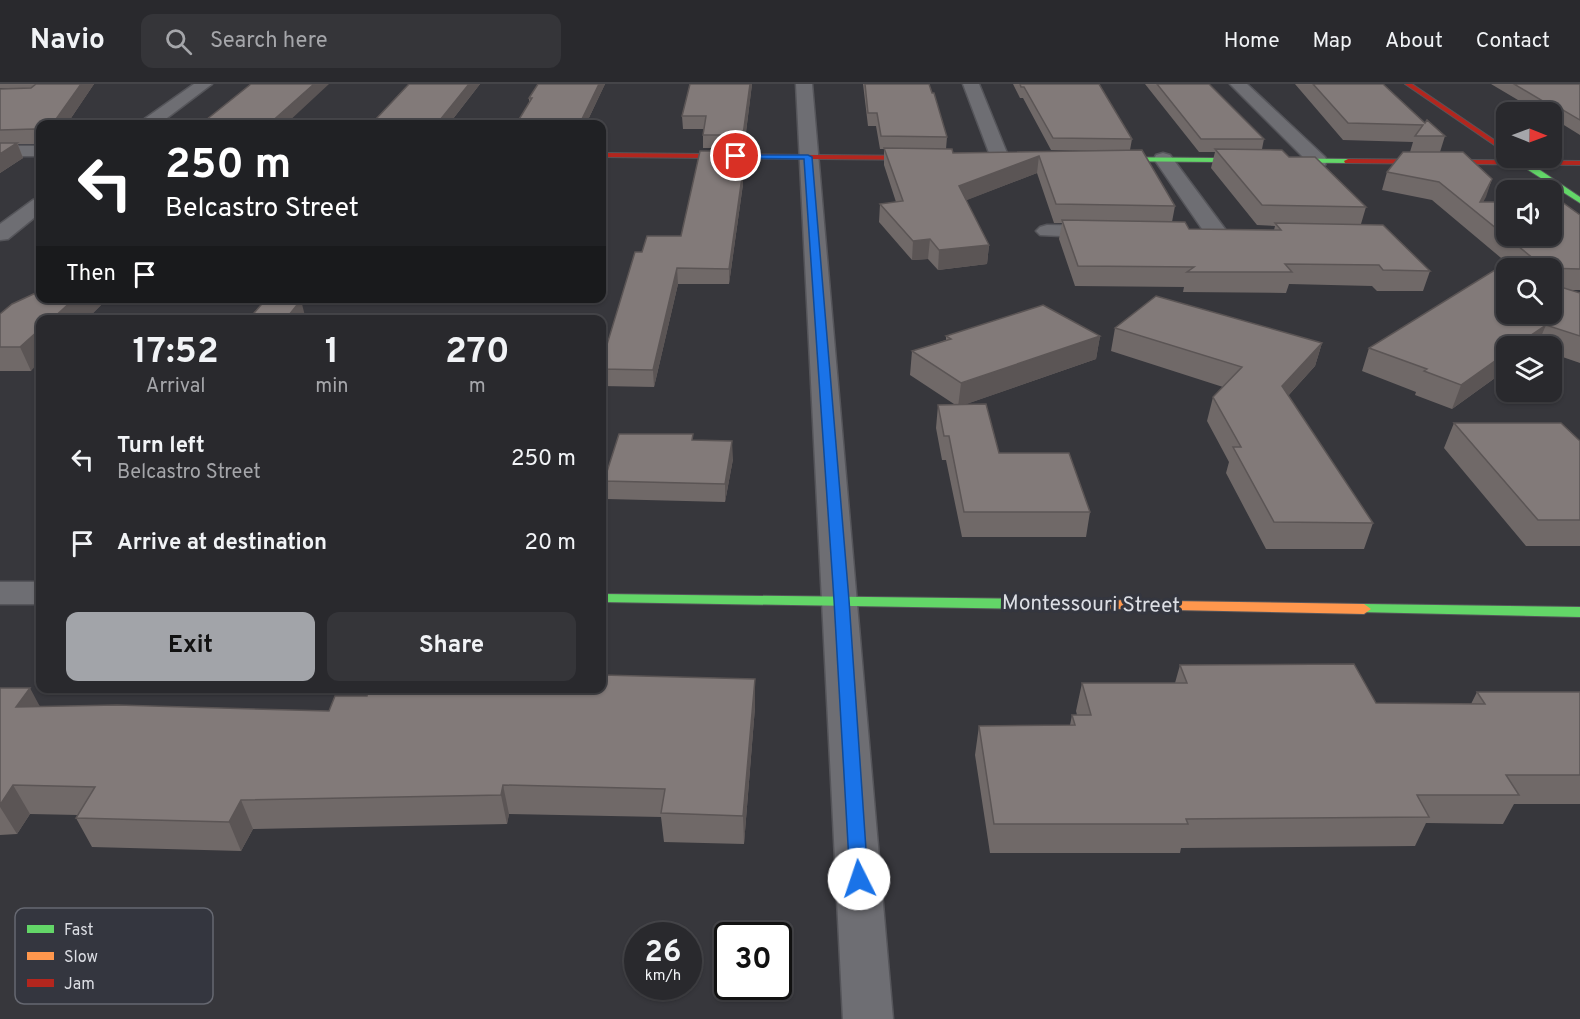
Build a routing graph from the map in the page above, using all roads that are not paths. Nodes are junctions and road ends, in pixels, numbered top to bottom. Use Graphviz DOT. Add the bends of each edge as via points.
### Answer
graph roads {
  1 [pos="204,84"];
  2 [pos="804,84"];
  3 [pos="971,84"];
  4 [pos="1238,84"];
  5 [pos="1408,84"];
  6 [pos="154,120"];
  7 [pos="1496,144"];
  8 [pos="0,151"];
  9 [pos="36,151"];
  10 [pos="606,155"];
  11 [pos="808,157"];
  12 [pos="944,158"];
  13 [pos="1000,158"];
  14 [pos="1094,159"];
  15 [pos="1163,159"];
  16 [pos="1496,160"];
  17 [pos="1318,161"];
  18 [pos="1562,162"];
  19 [pos="1580,163"];
  20 [pos="1531,168"];
  21 [pos="1580,201"];
  22 [pos="36,207"];
  23 [pos="1047,231"];
  24 [pos="1126,232"];
  25 [pos="1194,233"];
  26 [pos="0,234"];
  27 [pos="1217,234"];
  28 [pos="1240,234"];
  29 [pos="0,593"];
  30 [pos="36,593"];
  31 [pos="606,598"];
  32 [pos="841,600"];
  33 [pos="1580,612"];
  34 [pos="868,1019"];
  1 -- 6 [label="street"];
  2 -- 11 [label="street"];
  3 -- 13 [label="street"];
  4 -- 17 [label="street"];
  5 -- 7 [label="street"];
  8 -- 9 [label="street"];
  10 -- 11 [label="street"];
  11 -- 12 [label="street"];
  11 -- 32 [label="street"];
  14 -- 15 [label="street"];
  15 -- 17 [label="street"];
  15 -- 27 [label="street"];
  16 -- 17 [label="street"];
  18 -- 19 [label="street"];
  20 -- 21 [label="street"];
  22 -- 26 [label="street"];
  23 -- 24 [label="street"];
  25 -- 27 [label="street"];
  27 -- 28 [label="street"];
  29 -- 30 [label="street"];
  31 -- 32 [label="street, Montessouri Street"];
  32 -- 33 [label="street, Montessouri Street"];
  32 -- 34 [label="street"];
}
